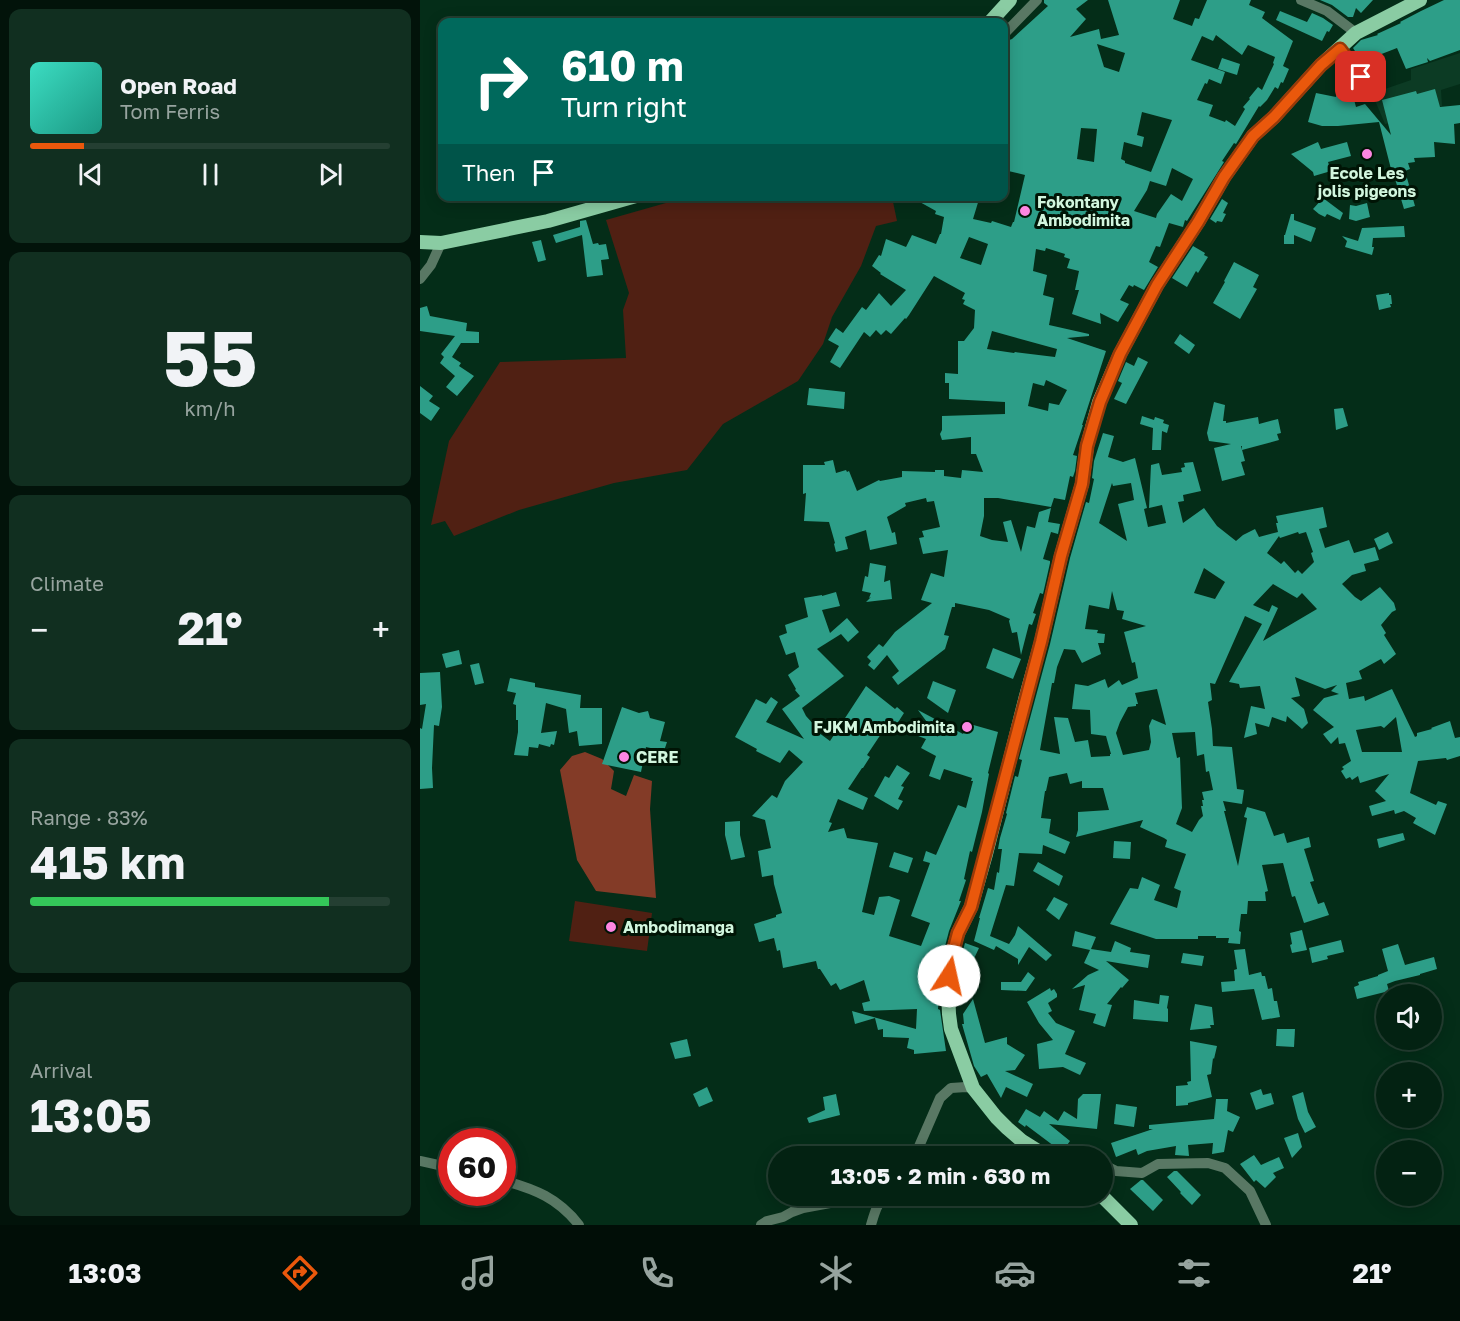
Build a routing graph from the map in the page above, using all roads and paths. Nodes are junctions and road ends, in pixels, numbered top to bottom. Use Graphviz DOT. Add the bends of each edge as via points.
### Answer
graph roads {
  1 [pos="1010,0"];
  2 [pos="1037,0"];
  3 [pos="1301,0"];
  4 [pos="1420,0"];
  5 [pos="994,18"];
  6 [pos="1008,30"];
  7 [pos="1356,33"];
  8 [pos="1340,49"];
  9 [pos="1371,91"];
  10 [pos="618,201"];
  11 [pos="420,242"];
  12 [pos="441,243"];
  13 [pos="420,279"];
  14 [pos="973,1089"];
  15 [pos="919,1146"];
  16 [pos="1030,1146"];
  17 [pos="420,1161"];
  18 [pos="438,1165"];
  19 [pos="1113,1170"];
  20 [pos="516,1184"];
  21 [pos="816,1206"];
  22 [pos="878,1206"];
  23 [pos="1112,1206"];
  24 [pos="579,1225"];
  25 [pos="760,1225"];
  26 [pos="871,1225"];
  27 [pos="1131,1225"];
  28 [pos="1266,1225"];
  1 -- 5 [label="main road"];
  2 -- 6 [label="street"];
  3 -- 7 [label="street" via="1327,12"];
  4 -- 7 [label="main road"];
  7 -- 8 [label="main road"];
  8 -- 9 [label="street"];
  8 -- 14 [label="main road" via="1253,136 1224,177 1157,285 1120,354 1100,402 989,843 951,959 951,1029"];
  10 -- 12 [label="main road" via="548,221"];
  11 -- 12 [label="main road"];
  12 -- 13 [label="street"];
  14 -- 15 [label="street" via="951,1088 940,1098"];
  14 -- 16 [label="main road" via="1007,1128"];
  17 -- 18 [label="street"];
  19 -- 28 [label="street" via="1142,1173 1158,1164 1208,1163 1225,1168 1250,1191"];
  20 -- 24 [label="street" via="550,1198 569,1211"];
  21 -- 25 [label="street"];
  22 -- 26 [label="street"];
  23 -- 27 [label="main road"];
}
